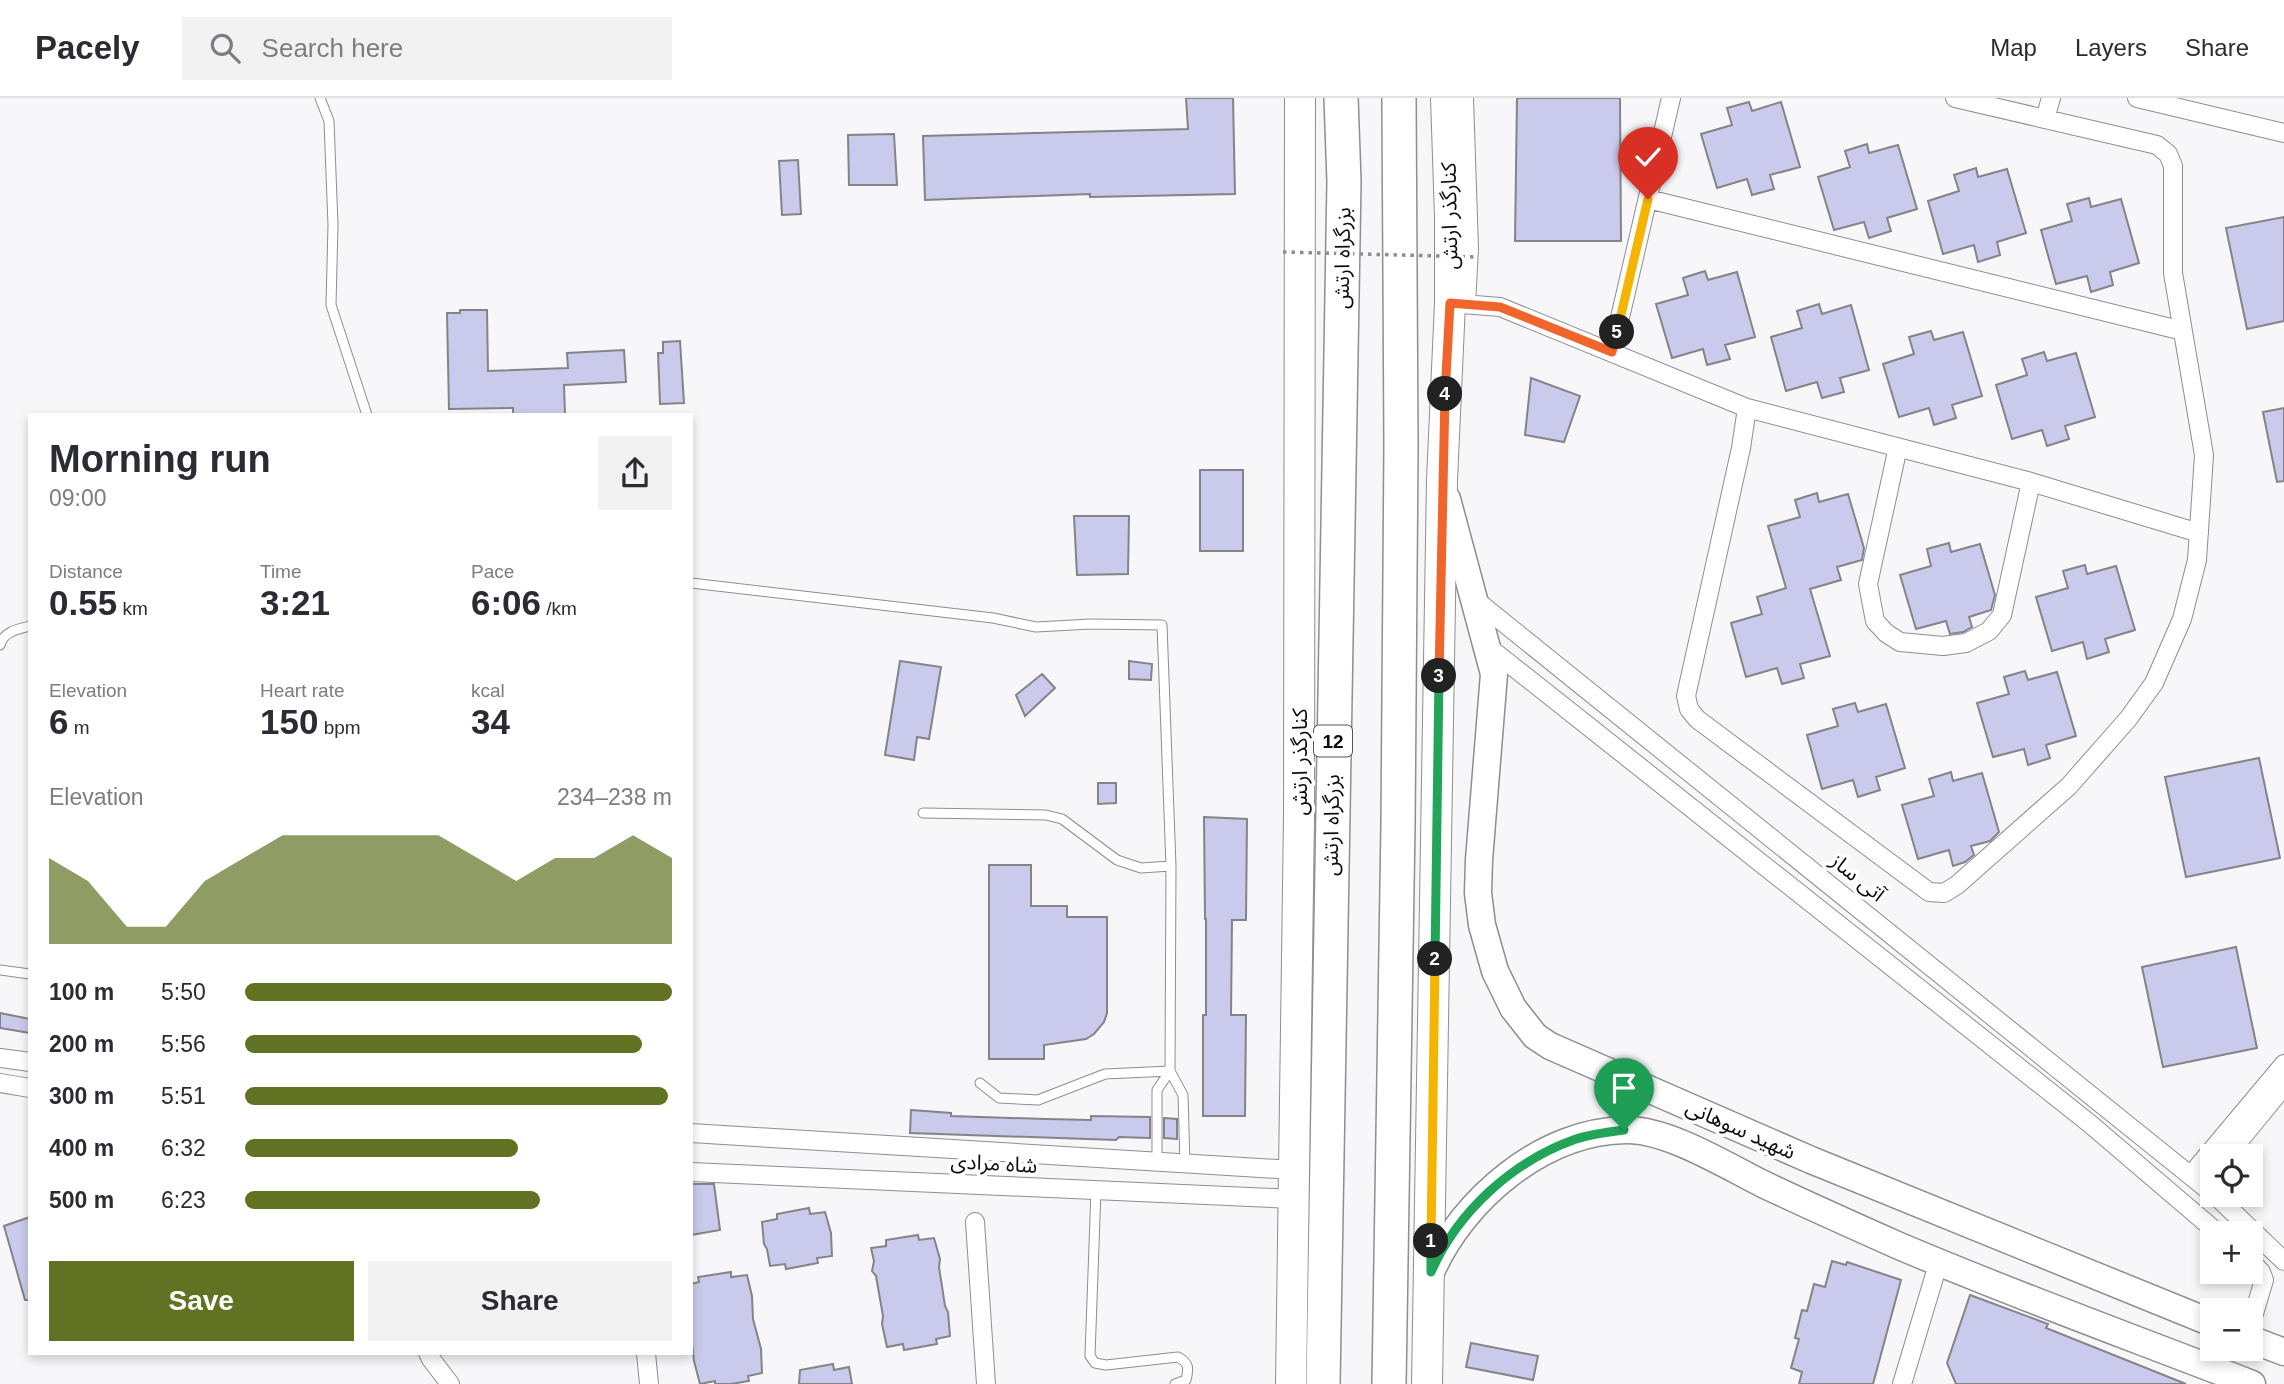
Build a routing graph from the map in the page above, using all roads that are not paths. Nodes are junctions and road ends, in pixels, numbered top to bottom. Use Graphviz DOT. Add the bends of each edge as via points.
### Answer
graph roads {
  1 [pos="320,98"];
  2 [pos="1300,98"];
  3 [pos="1341,98"];
  4 [pos="1446,98"];
  5 [pos="1464,98"];
  6 [pos="1671,98"];
  7 [pos="1955,98"];
  8 [pos="2051,98"];
  9 [pos="2142,99"];
  10 [pos="1401,107"];
  11 [pos="2045,119"];
  12 [pos="2284,133"];
  13 [pos="1648,199"];
  14 [pos="1458,304"];
  15 [pos="2183,331"];
  16 [pos="1612,352"];
  17 [pos="1747,408"];
  18 [pos="366,413"];
  19 [pos="1898,447"];
  20 [pos="1442,480"];
  21 [pos="2031,482"];
  22 [pos="2199,533"];
  23 [pos="693,583"];
  24 [pos="1474,598"];
  25 [pos="28,627"];
  26 [pos="0,645"];
  27 [pos="1487,646"];
  28 [pos="1542,653"];
  29 [pos="1525,676"];
  30 [pos="923,813"];
  31 [pos="1171,866"];
  32 [pos="0,970"];
  33 [pos="28,974"];
  34 [pos="0,1058"];
  35 [pos="28,1062"];
  36 [pos="2284,1064"];
  37 [pos="1328,1067"];
  38 [pos="1170,1071"];
  39 [pos="0,1083"];
  40 [pos="980,1083"];
  41 [pos="2284,1087"];
  42 [pos="28,1088"];
  43 [pos="2105,1104"];
  44 [pos="2090,1123"];
  45 [pos="693,1133"];
  46 [pos="2233,1144"];
  47 [pos="2237,1144"];
  48 [pos="1811,1160"];
  49 [pos="1157,1161"];
  50 [pos="1185,1163"];
  51 [pos="693,1172"];
  52 [pos="2200,1179"];
  53 [pos="1294,1184"];
  54 [pos="1096,1190"];
  55 [pos="1790,1197"];
  56 [pos="2231,1207"];
  57 [pos="2204,1221"];
  58 [pos="975,1222"];
  59 [pos="1939,1261"];
  60 [pos="2284,1261"];
  61 [pos="1431,1272"];
  62 [pos="1292,1316"];
  63 [pos="2200,1318"];
  64 [pos="2263,1344"];
  65 [pos="2284,1352"];
  66 [pos="429,1355"];
  67 [pos="646,1355"];
  68 [pos="450,1384"];
  69 [pos="649,1384"];
  70 [pos="986,1384"];
  71 [pos="1175,1384"];
  72 [pos="1291,1384"];
  73 [pos="1323,1384"];
  74 [pos="1389,1384"];
  75 [pos="1427,1384"];
  76 [pos="1902,1384"];
  77 [pos="2252,1384"];
  1 -- 18 [label="lane" via="330,121 331,304"];
  2 -- 53 [label="main road, کنارگذر ارتش"];
  3 -- 37 [label="highway, بزرگراه ارتش / 12" via="1344,195"];
  4 -- 14 [label="main road, کنارگذر ارتش"];
  5 -- 14 [label="street" via="1469,249"];
  6 -- 13 [label="street"];
  7 -- 11 [label="street"];
  8 -- 11 [label="street"];
  9 -- 12 [label="street"];
  10 -- 74 [label="highway" via="1398,811"];
  11 -- 15 [label="street" via="2157,145 2168,154 2173,166 2173,273"];
  13 -- 15 [label="street"];
  13 -- 16 [label="street"];
  14 -- 16 [label="street" via="1500,307"];
  14 -- 20 [label="main road, کنارگذر ارتش"];
  15 -- 22 [label="street" via="2204,455"];
  16 -- 17 [label="street"];
  17 -- 19 [label="street"];
  17 -- 22 [label="street" via="1686,696 1689,709 1929,892 1944,893 1957,885 2069,786 2128,719 2154,683 2182,619"];
  19 -- 21 [label="street"];
  19 -- 21 [label="street" via="1868,584 1875,621 1899,642 1943,646 1966,643 1989,631 2002,615"];
  20 -- 24 [label="main road, شهید سوهانی"];
  20 -- 61 [label="main road, کنارگذر ارتش"];
  21 -- 22 [label="street"];
  23 -- 31 [label="lane" via="1036,627 1162,625"];
  24 -- 27 [label="main road, شهید سوهانی"];
  24 -- 28 [label="street, آتی ساز"];
  25 -- 26 [label="lane" via="7,634"];
  27 -- 29 [label="street"];
  27 -- 48 [label="main road, شهید سوهانی" via="1494,687 1478,893 1490,956 1513,1008 1535,1036 1550,1046"];
  28 -- 29 [label="street" via="1530,653 1524,661"];
  28 -- 43 [label="street, آتی ساز"];
  29 -- 44 [label="street"];
  30 -- 31 [label="lane" via="1046,815 1062,819 1117,860 1142,868"];
  31 -- 38 [label="lane"];
  32 -- 33 [label="lane"];
  34 -- 35 [label="street"];
  36 -- 46 [label="street"];
  37 -- 62 [label="main road"];
  37 -- 73 [label="highway, بزرگراه ارتش / 12"];
  38 -- 40 [label="lane" via="1105,1074 1038,1100 999,1098"];
  38 -- 49 [label="lane" via="1157,1090"];
  38 -- 50 [label="lane" via="1183,1095"];
  39 -- 42 [label="street"];
  41 -- 47 [label="street"];
  43 -- 44 [label="street"];
  43 -- 52 [label="street, آتی ساز"];
  44 -- 57 [label="street"];
  45 -- 49 [label="street, شاه مرادی"];
  48 -- 55 [label="main road"];
  48 -- 63 [label="main road, شهید سوهانی"];
  49 -- 50 [label="street, شاه مرادی"];
  50 -- 53 [label="street, شاه مرادی"];
  51 -- 54 [label="street, شاه مرادی"];
  53 -- 54 [label="street, شاه مرادی"];
  53 -- 62 [label="main road, کنارگذر ارتش"];
  54 -- 71 [label="lane" via="1090,1356 1095,1363 1107,1365 1178,1357 1189,1369 1186,1380"];
  55 -- 59 [label="main road, شهید سوهانی"];
  55 -- 61 [label="main road, شهید سوهانی" via="1648,1131 1578,1138 1533,1158 1485,1196 1440,1251"];
  56 -- 60 [label="street, آتی ساز"];
  58 -- 70 [label="street"];
  59 -- 76 [label="street"];
  59 -- 77 [label="main road, شهید سوهانی"];
  61 -- 75 [label="main road, کنارگذر ارتش"];
  62 -- 72 [label="main road, کنارگذر ارتش"];
  64 -- 65 [label="main road"];
  66 -- 68 [label="street"];
  67 -- 69 [label="street"];
}
